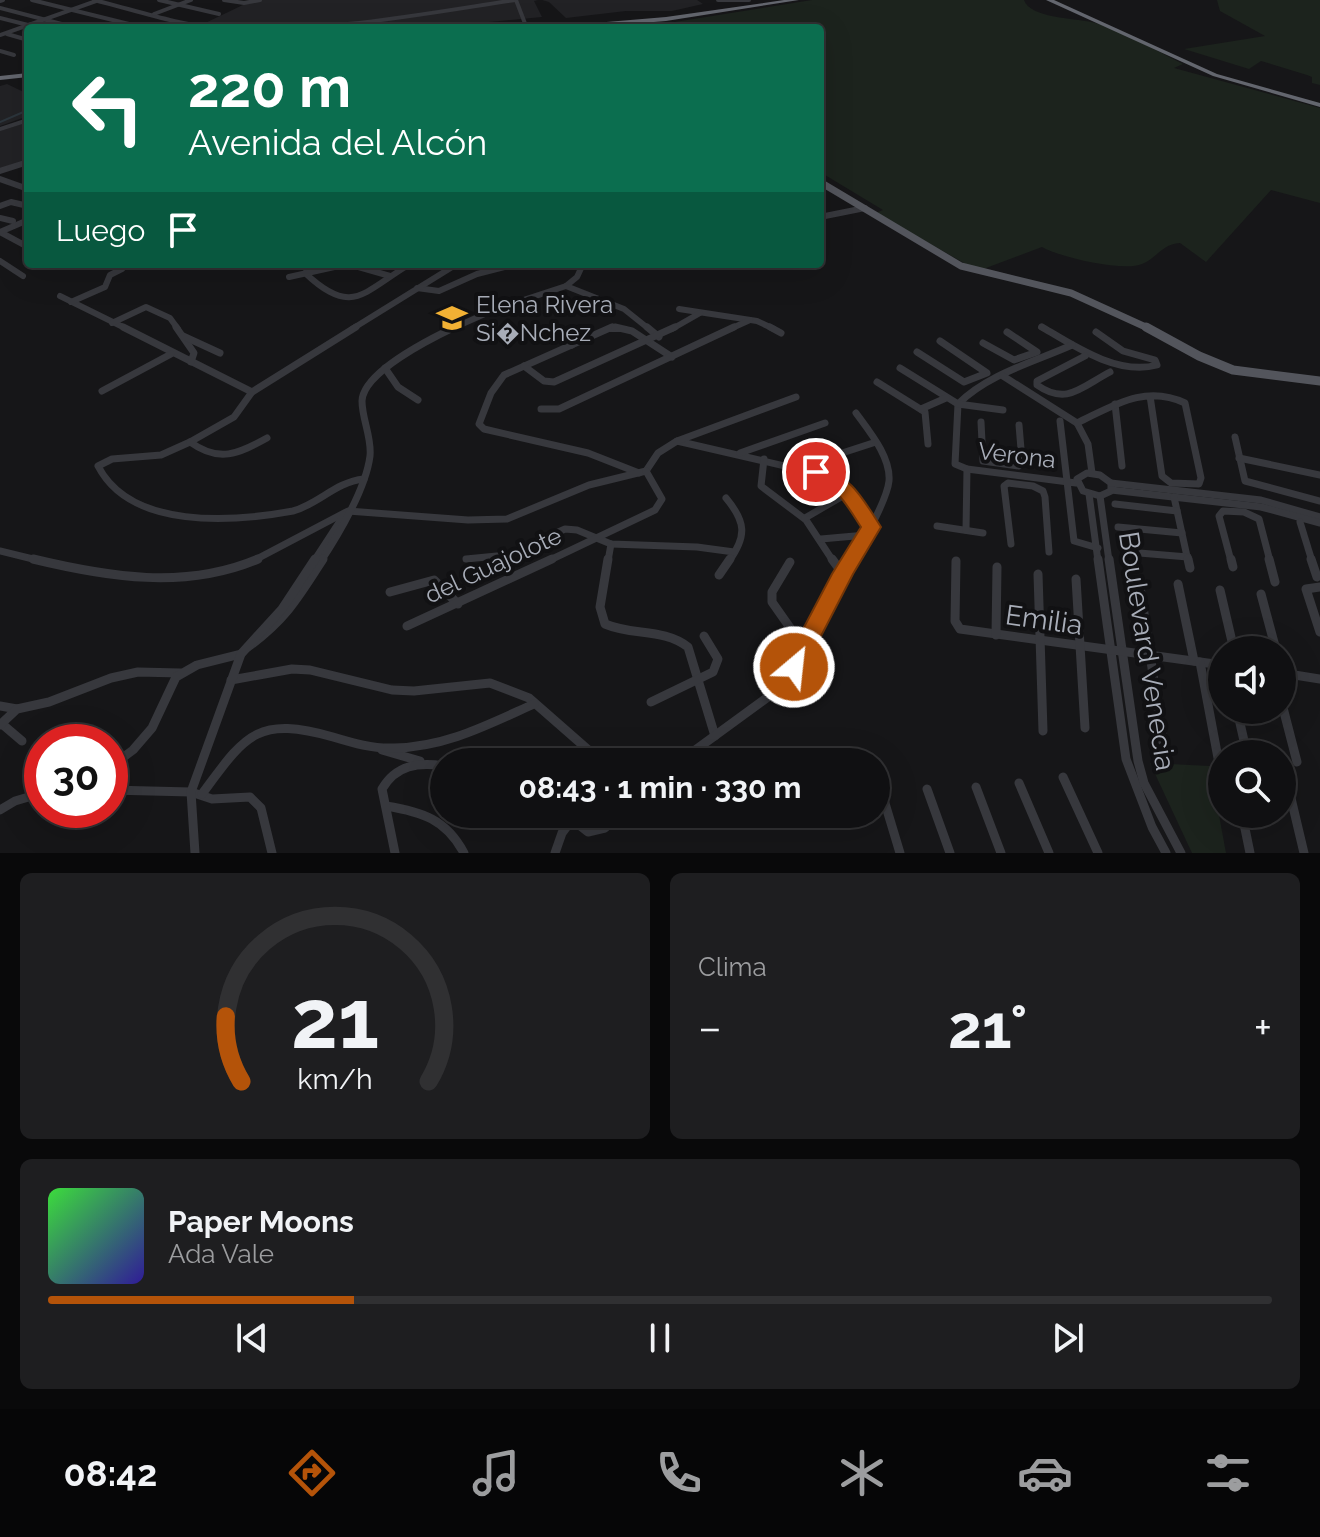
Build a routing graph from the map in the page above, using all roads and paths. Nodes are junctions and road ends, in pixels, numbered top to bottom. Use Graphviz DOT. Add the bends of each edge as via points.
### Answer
graph roads {
  1 [pos="32,0"];
  2 [pos="96,0"];
  3 [pos="159,0"];
  4 [pos="191,0"];
  5 [pos="226,0"];
  6 [pos="259,0"];
  7 [pos="515,0"];
  8 [pos="718,0"];
  9 [pos="749,0"];
  10 [pos="796,0"];
  11 [pos="805,0"];
  12 [pos="1049,0"];
  13 [pos="1056,0"];
  14 [pos="179,5"];
  15 [pos="0,8"];
  16 [pos="70,10"];
  17 [pos="219,14"];
  18 [pos="153,15"];
  19 [pos="0,18"];
  20 [pos="44,20"];
  21 [pos="36,24"];
  22 [pos="60,24"];
  23 [pos="124,24"];
  24 [pos="167,24"];
  25 [pos="193,24"];
  26 [pos="349,24"];
  27 [pos="526,24"];
  28 [pos="607,24"];
  29 [pos="642,24"];
  30 [pos="24,27"];
  31 [pos="24,28"];
  32 [pos="2,34"];
  33 [pos="24,39"];
  34 [pos="0,51"];
  35 [pos="14,55"];
  36 [pos="1174,55"];
  37 [pos="24,74"];
  38 [pos="24,75"];
  39 [pos="2,76"];
  40 [pos="1320,103"];
  41 [pos="24,121"];
  42 [pos="0,129"];
  43 [pos="24,163"];
  44 [pos="0,171"];
  45 [pos="0,179"];
  46 [pos="824,184"];
  47 [pos="24,188"];
  48 [pos="830,188"];
  49 [pos="824,189"];
  50 [pos="24,205"];
  51 [pos="0,206"];
  52 [pos="862,207"];
  53 [pos="824,216"];
  54 [pos="0,218"];
  55 [pos="13,221"];
  56 [pos="24,222"];
  57 [pos="0,232"];
  58 [pos="24,245"];
  59 [pos="0,261"];
  60 [pos="121,268"];
  61 [pos="329,268"];
  62 [pos="362,268"];
  63 [pos="403,268"];
  64 [pos="450,268"];
  65 [pos="500,268"];
  66 [pos="581,268"];
  67 [pos="3,269"];
  68 [pos="15,270"];
  69 [pos="305,273"];
  70 [pos="23,276"];
  71 [pos="390,276"];
  72 [pos="289,277"];
  73 [pos="566,286"];
  74 [pos="417,288"];
  75 [pos="60,296"];
  76 [pos="71,302"];
  77 [pos="679,309"];
  78 [pos="700,313"];
  79 [pos="750,320"];
  80 [pos="112,323"];
  81 [pos="1041,327"];
  82 [pos="553,329"];
  83 [pos="1007,332"];
  84 [pos="1096,332"];
  85 [pos="781,333"];
  86 [pos="181,336"];
  87 [pos="659,337"];
  88 [pos="940,341"];
  89 [pos="648,342"];
  90 [pos="983,343"];
  91 [pos="572,345"];
  92 [pos="1072,345"];
  93 [pos="917,352"];
  94 [pos="220,353"];
  95 [pos="171,354"];
  96 [pos="1085,356"];
  97 [pos="672,357"];
  98 [pos="1028,358"];
  99 [pos="191,362"];
  100 [pos="1037,362"];
  101 [pos="524,366"];
  102 [pos="385,368"];
  103 [pos="900,368"];
  104 [pos="1110,372"];
  105 [pos="1003,376"];
  106 [pos="982,381"];
  107 [pos="877,382"];
  108 [pos="1320,383"];
  109 [pos="102,391"];
  110 [pos="252,392"];
  111 [pos="1040,393"];
  112 [pos="1150,396"];
  113 [pos="796,397"];
  114 [pos="946,398"];
  115 [pos="418,400"];
  116 [pos="958,404"];
  117 [pos="1115,404"];
  118 [pos="541,409"];
  119 [pos="921,409"];
  120 [pos="1003,410"];
  121 [pos="856,413"];
  122 [pos="1060,421"];
  123 [pos="981,422"];
  124 [pos="825,423"];
  125 [pos="1077,423"];
  126 [pos="1019,425"];
  127 [pos="1235,437"];
  128 [pos="267,438"];
  129 [pos="677,441"];
  130 [pos="190,442"];
  131 [pos="876,442"];
  132 [pos="928,444"];
  133 [pos="739,453"];
  134 [pos="1239,458"];
  135 [pos="764,459"];
  136 [pos="1122,466"];
  137 [pos="799,467"];
  138 [pos="967,469"];
  139 [pos="1002,470"];
  140 [pos="642,472"];
  141 [pos="1092,473"];
  142 [pos="1320,475"];
  143 [pos="364,479"];
  144 [pos="1022,481"];
  145 [pos="1072,482"];
  146 [pos="1111,486"];
  147 [pos="1183,488"];
  148 [pos="1285,492"];
  149 [pos="848,493"];
  150 [pos="1089,494"];
  151 [pos="1295,494"];
  152 [pos="1100,496"];
  153 [pos="1174,497"];
  154 [pos="726,498"];
  155 [pos="1320,501"];
  156 [pos="1115,504"];
  157 [pos="1235,508"];
  158 [pos="1286,508"];
  159 [pos="1177,511"];
  160 [pos="348,512"];
  161 [pos="805,518"];
  162 [pos="1320,520"];
  163 [pos="1300,522"];
  164 [pos="937,526"];
  165 [pos="1118,527"];
  166 [pos="966,530"];
  167 [pos="868,531"];
  168 [pos="983,533"];
  169 [pos="1182,533"];
  170 [pos="595,539"];
  171 [pos="821,539"];
  172 [pos="611,544"];
  173 [pos="1011,544"];
  174 [pos="1098,548"];
  175 [pos="0,551"];
  176 [pos="734,552"];
  177 [pos="1049,552"];
  178 [pos="1127,552"];
  179 [pos="1188,557"];
  180 [pos="1315,557"];
  181 [pos="466,559"];
  182 [pos="956,561"];
  183 [pos="790,562"];
  184 [pos="997,567"];
  185 [pos="1233,567"];
  186 [pos="1190,568"];
  187 [pos="843,574"];
  188 [pos="1038,574"];
  189 [pos="719,575"];
  190 [pos="1317,577"];
  191 [pos="1076,579"];
  192 [pos="1139,580"];
  193 [pos="1275,582"];
  194 [pos="1178,584"];
  195 [pos="1320,587"];
  196 [pos="1220,590"];
  197 [pos="390,592"];
  198 [pos="1261,594"];
  199 [pos="458,604"];
  200 [pos="407,626"];
  201 [pos="1320,632"];
  202 [pos="996,635"];
  203 [pos="704,636"];
  204 [pos="1231,636"];
  205 [pos="1272,636"];
  206 [pos="1040,641"];
  207 [pos="1079,647"];
  208 [pos="805,649"];
  209 [pos="245,650"];
  210 [pos="1116,651"];
  211 [pos="1151,656"];
  212 [pos="1197,662"];
  213 [pos="1208,663"];
  214 [pos="180,673"];
  215 [pos="1296,676"];
  216 [pos="1320,679"];
  217 [pos="231,680"];
  218 [pos="698,681"];
  219 [pos="651,702"];
  220 [pos="534,704"];
  221 [pos="0,706"];
  222 [pos="17,709"];
  223 [pos="1,724"];
  224 [pos="1287,724"];
  225 [pos="1085,728"];
  226 [pos="1043,731"];
  227 [pos="715,736"];
  228 [pos="1214,740"];
  229 [pos="22,741"];
  230 [pos="1163,742"];
  231 [pos="375,748"];
  232 [pos="586,748"];
  233 [pos="698,748"];
  234 [pos="128,753"];
  235 [pos="422,762"];
  236 [pos="1297,762"];
  237 [pos="430,763"];
  238 [pos="1063,777"];
  239 [pos="1019,783"];
  240 [pos="976,787"];
  241 [pos="927,789"];
  242 [pos="128,791"];
  243 [pos="197,793"];
  244 [pos="24,798"];
  245 [pos="386,806"];
  246 [pos="0,810"];
  247 [pos="1296,819"];
  248 [pos="890,820"];
  249 [pos="564,828"];
  250 [pos="583,828"];
  251 [pos="602,828"];
  252 [pos="1245,828"];
  253 [pos="195,853"];
  254 [pos="272,853"];
  255 [pos="395,853"];
  256 [pos="464,853"];
  257 [pos="555,853"];
  258 [pos="900,853"];
  259 [pos="950,853"];
  260 [pos="1001,853"];
  261 [pos="1049,853"];
  262 [pos="1098,853"];
  263 [pos="1166,853"];
  264 [pos="1181,853"];
  265 [pos="1250,853"];
  266 [pos="1304,853"];
  1 -- 16 [label="street"];
  2 -- 16 [label="street"];
  2 -- 18 [label="street"];
  3 -- 14 [label="street"];
  4 -- 14 [label="street"];
  5 -- 6 [label="street"];
  7 -- 26 [label="street"];
  7 -- 27 [label="street"];
  8 -- 9 [label="street"];
  10 -- 28 [label="highway"];
  11 -- 29 [label="highway"];
  12 -- 36 [label="highway"];
  13 -- 36 [label="highway"];
  14 -- 17 [label="street"];
  14 -- 18 [label="street"];
  15 -- 20 [label="street"];
  16 -- 20 [label="street"];
  16 -- 23 [label="street"];
  18 -- 24 [label="street"];
  18 -- 25 [label="street"];
  19 -- 30 [label="street"];
  20 -- 21 [label="street"];
  20 -- 22 [label="street"];
  31 -- 32 [label="street"];
  32 -- 33 [label="street"];
  34 -- 35 [label="street"];
  36 -- 40 [label="highway" via="1224,78"];
  37 -- 39 [label="highway"];
  38 -- 39 [label="highway"];
  41 -- 42 [label="street"];
  43 -- 44 [label="street"];
  45 -- 47 [label="street"];
  46 -- 48 [label="main road"];
  48 -- 49 [label="street"];
  48 -- 52 [label="main road"];
  50 -- 51 [label="street"];
  52 -- 53 [label="street"];
  52 -- 108 [label="main road" via="976,274 1072,297 1207,364"];
  54 -- 55 [label="street"];
  56 -- 57 [label="street"];
  57 -- 58 [label="street"];
  59 -- 68 [label="street"];
  60 -- 76 [label="street" via="105,287"];
  61 -- 69 [label="street"];
  62 -- 71 [label="street"];
  63 -- 71 [label="street"];
  64 -- 74 [label="street"];
  65 -- 74 [label="street" via="442,292"];
  66 -- 73 [label="street"];
  67 -- 68 [label="street"];
  68 -- 70 [label="street"];
  69 -- 71 [label="street" via="344,300"];
  69 -- 72 [label="street"];
  73 -- 87 [label="street" via="624,309"];
  73 -- 102 [label="street" via="496,309 423,342"];
  74 -- 110 [label="street"];
  75 -- 76 [label="street"];
  76 -- 80 [label="street"];
  77 -- 78 [label="street"];
  78 -- 79 [label="street"];
  78 -- 87 [label="street"];
  79 -- 85 [label="street"];
  79 -- 97 [label="street"];
  80 -- 86 [label="street" via="146,307 170,318"];
  80 -- 95 [label="street"];
  81 -- 92 [label="street"];
  82 -- 91 [label="street"];
  83 -- 98 [label="street" via="1038,351"];
  84 -- 92 [label="street" via="1157,365 1130,367"];
  86 -- 94 [label="street"];
  86 -- 99 [label="street" via="194,353"];
  87 -- 89 [label="street"];
  88 -- 106 [label="street" via="988,372"];
  89 -- 91 [label="street" via="617,326"];
  89 -- 97 [label="street"];
  89 -- 101 [label="street" via="554,382"];
  90 -- 98 [label="street" via="1011,359"];
  91 -- 101 [label="street"];
  92 -- 100 [label="street"];
  93 -- 106 [label="street" via="964,382"];
  95 -- 99 [label="street"];
  95 -- 109 [label="street"];
  96 -- 111 [label="street" via="1037,381"];
  97 -- 118 [label="street" via="559,409"];
  98 -- 100 [label="street"];
  99 -- 110 [label="street"];
  100 -- 105 [label="street"];
  101 -- 140 [label="street" via="501,378 480,426"];
  102 -- 115 [label="street" via="398,387"];
  102 -- 143 [label="street" via="362,398 371,448"];
  103 -- 114 [label="street"];
  104 -- 111 [label="street" via="1062,397"];
  105 -- 106 [label="street"];
  105 -- 111 [label="street"];
  106 -- 116 [label="street"];
  107 -- 119 [label="street"];
  110 -- 130 [label="street" via="234,417"];
  111 -- 125 [label="street"];
  112 -- 117 [label="street" via="1132,396"];
  112 -- 147 [label="street" via="1162,476"];
  112 -- 147 [label="street" via="1185,403 1201,482"];
  113 -- 129 [label="street"];
  114 -- 116 [label="street"];
  114 -- 119 [label="street"];
  116 -- 120 [label="street"];
  116 -- 138 [label="street, Verona" via="955,464"];
  117 -- 125 [label="street"];
  117 -- 136 [label="street"];
  119 -- 132 [label="street" via="928,420"];
  121 -- 131 [label="street"];
  122 -- 145 [label="street"];
  123 -- 139 [label="street" via="981,459"];
  124 -- 133 [label="street"];
  125 -- 141 [label="street" via="1088,444"];
  126 -- 139 [label="street" via="1021,464"];
  127 -- 134 [label="street"];
  128 -- 130 [label="street" via="239,454 218,458"];
  129 -- 133 [label="street"];
  129 -- 140 [label="street"];
  130 -- 143 [label="street" via="161,455 106,460 98,470 127,496 183,517 287,512 308,506 340,482"];
  131 -- 137 [label="street"];
  131 -- 167 [label="street" via="889,481"];
  133 -- 135 [label="street"];
  134 -- 142 [label="street"];
  134 -- 148 [label="street" via="1245,481"];
  135 -- 137 [label="street"];
  135 -- 161 [label="street" via="761,486"];
  137 -- 149 [label="street" via="832,477"];
  138 -- 139 [label="street, Verona"];
  138 -- 166 [label="street"];
  139 -- 144 [label="street, Verona"];
  140 -- 160 [label="street, del Guajolote" via="589,485 516,517"];
  140 -- 170 [label="street, del Guajolote" via="662,499 660,504"];
  141 -- 145 [label="street"];
  141 -- 146 [label="street"];
  143 -- 160 [label="street"];
  144 -- 145 [label="street, Verona"];
  144 -- 173 [label="street" via="1004,486"];
  144 -- 177 [label="street" via="1044,494"];
  145 -- 150 [label="street"];
  145 -- 174 [label="street" via="1074,541"];
  146 -- 147 [label="street"];
  146 -- 152 [label="street"];
  146 -- 153 [label="street"];
  147 -- 158 [label="street"];
  148 -- 151 [label="street"];
  148 -- 158 [label="street"];
  149 -- 161 [label="street"];
  149 -- 167 [label="street"];
  150 -- 152 [label="street"];
  150 -- 174 [label="street, Boulevard Venecia"];
  151 -- 155 [label="street"];
  151 -- 158 [label="street"];
  152 -- 210 [label="street, Boulevard Venecia"];
  153 -- 157 [label="street"];
  153 -- 159 [label="street"];
  154 -- 176 [label="street" via="746,525"];
  156 -- 159 [label="street"];
  157 -- 158 [label="street"];
  157 -- 185 [label="street" via="1219,514"];
  157 -- 193 [label="street" via="1259,519"];
  158 -- 162 [label="street"];
  159 -- 169 [label="street"];
  160 -- 175 [label="street" via="232,570 139,579 98,575"];
  160 -- 209 [label="street" via="291,610"];
  161 -- 171 [label="street"];
  163 -- 180 [label="street"];
  164 -- 166 [label="street"];
  165 -- 169 [label="street"];
  166 -- 168 [label="street"];
  167 -- 171 [label="street"];
  167 -- 187 [label="street"];
  169 -- 179 [label="street"];
  170 -- 172 [label="street"];
  170 -- 181 [label="street" via="565,529 507,555"];
  170 -- 199 [label="street, del Guajolote"];
  171 -- 187 [label="street"];
  172 -- 176 [label="street"];
  172 -- 218 [label="street" via="600,607 605,624 620,632 678,638 688,647"];
  174 -- 210 [label="street, Boulevard Venecia"];
  176 -- 189 [label="street"];
  178 -- 179 [label="street"];
  179 -- 186 [label="street"];
  180 -- 190 [label="street"];
  182 -- 202 [label="street, Emilia" via="955,621 960,629"];
  183 -- 208 [label="street" via="772,592 772,602"];
  184 -- 202 [label="street"];
  187 -- 208 [label="street"];
  188 -- 206 [label="street"];
  191 -- 207 [label="street"];
  192 -- 211 [label="street"];
  194 -- 212 [label="street"];
  195 -- 201 [label="street" via="1308,587 1307,592"];
  196 -- 204 [label="street"];
  197 -- 199 [label="street" via="434,580"];
  198 -- 205 [label="street"];
  199 -- 200 [label="street, del Guajolote"];
  202 -- 206 [label="street, Emilia"];
  203 -- 218 [label="street" via="718,665"];
  206 -- 207 [label="street, Emilia"];
  206 -- 226 [label="street"];
  207 -- 210 [label="street, Emilia"];
  207 -- 225 [label="street"];
  208 -- 227 [label="street" via="777,692"];
  209 -- 214 [label="street"];
  209 -- 217 [label="street"];
  210 -- 211 [label="street, Emilia"];
  210 -- 263 [label="street, Boulevard Venecia" via="1126,759"];
  210 -- 264 [label="street, Boulevard Venecia" via="1144,783"];
  211 -- 212 [label="street, Emilia"];
  211 -- 230 [label="street"];
  212 -- 213 [label="street, Emilia"];
  212 -- 228 [label="street"];
  214 -- 222 [label="street" via="138,672"];
  214 -- 234 [label="street" via="142,742"];
  215 -- 216 [label="street"];
  217 -- 220 [label="street" via="292,669 403,690 482,682 517,692"];
  217 -- 243 [label="street"];
  218 -- 219 [label="street"];
  218 -- 227 [label="street"];
  220 -- 231 [label="street" via="442,744"];
  220 -- 232 [label="street"];
  221 -- 222 [label="street"];
  222 -- 223 [label="street"];
  223 -- 229 [label="street"];
  224 -- 236 [label="street"];
  227 -- 233 [label="street"];
  231 -- 235 [label="street"];
  231 -- 243 [label="street" via="305,731 260,731 236,749"];
  235 -- 237 [label="street"];
  235 -- 245 [label="street" via="392,774 382,789"];
  238 -- 262 [label="street"];
  239 -- 261 [label="street"];
  240 -- 260 [label="street"];
  241 -- 259 [label="street"];
  242 -- 243 [label="street"];
  243 -- 253 [label="street"];
  243 -- 254 [label="street" via="256,801"];
  244 -- 246 [label="street"];
  245 -- 255 [label="street"];
  245 -- 256 [label="street" via="438,819 452,830"];
  247 -- 266 [label="street"];
  248 -- 258 [label="street"];
  249 -- 257 [label="street"];
  250 -- 251 [label="street"];
  252 -- 265 [label="street"];
}
